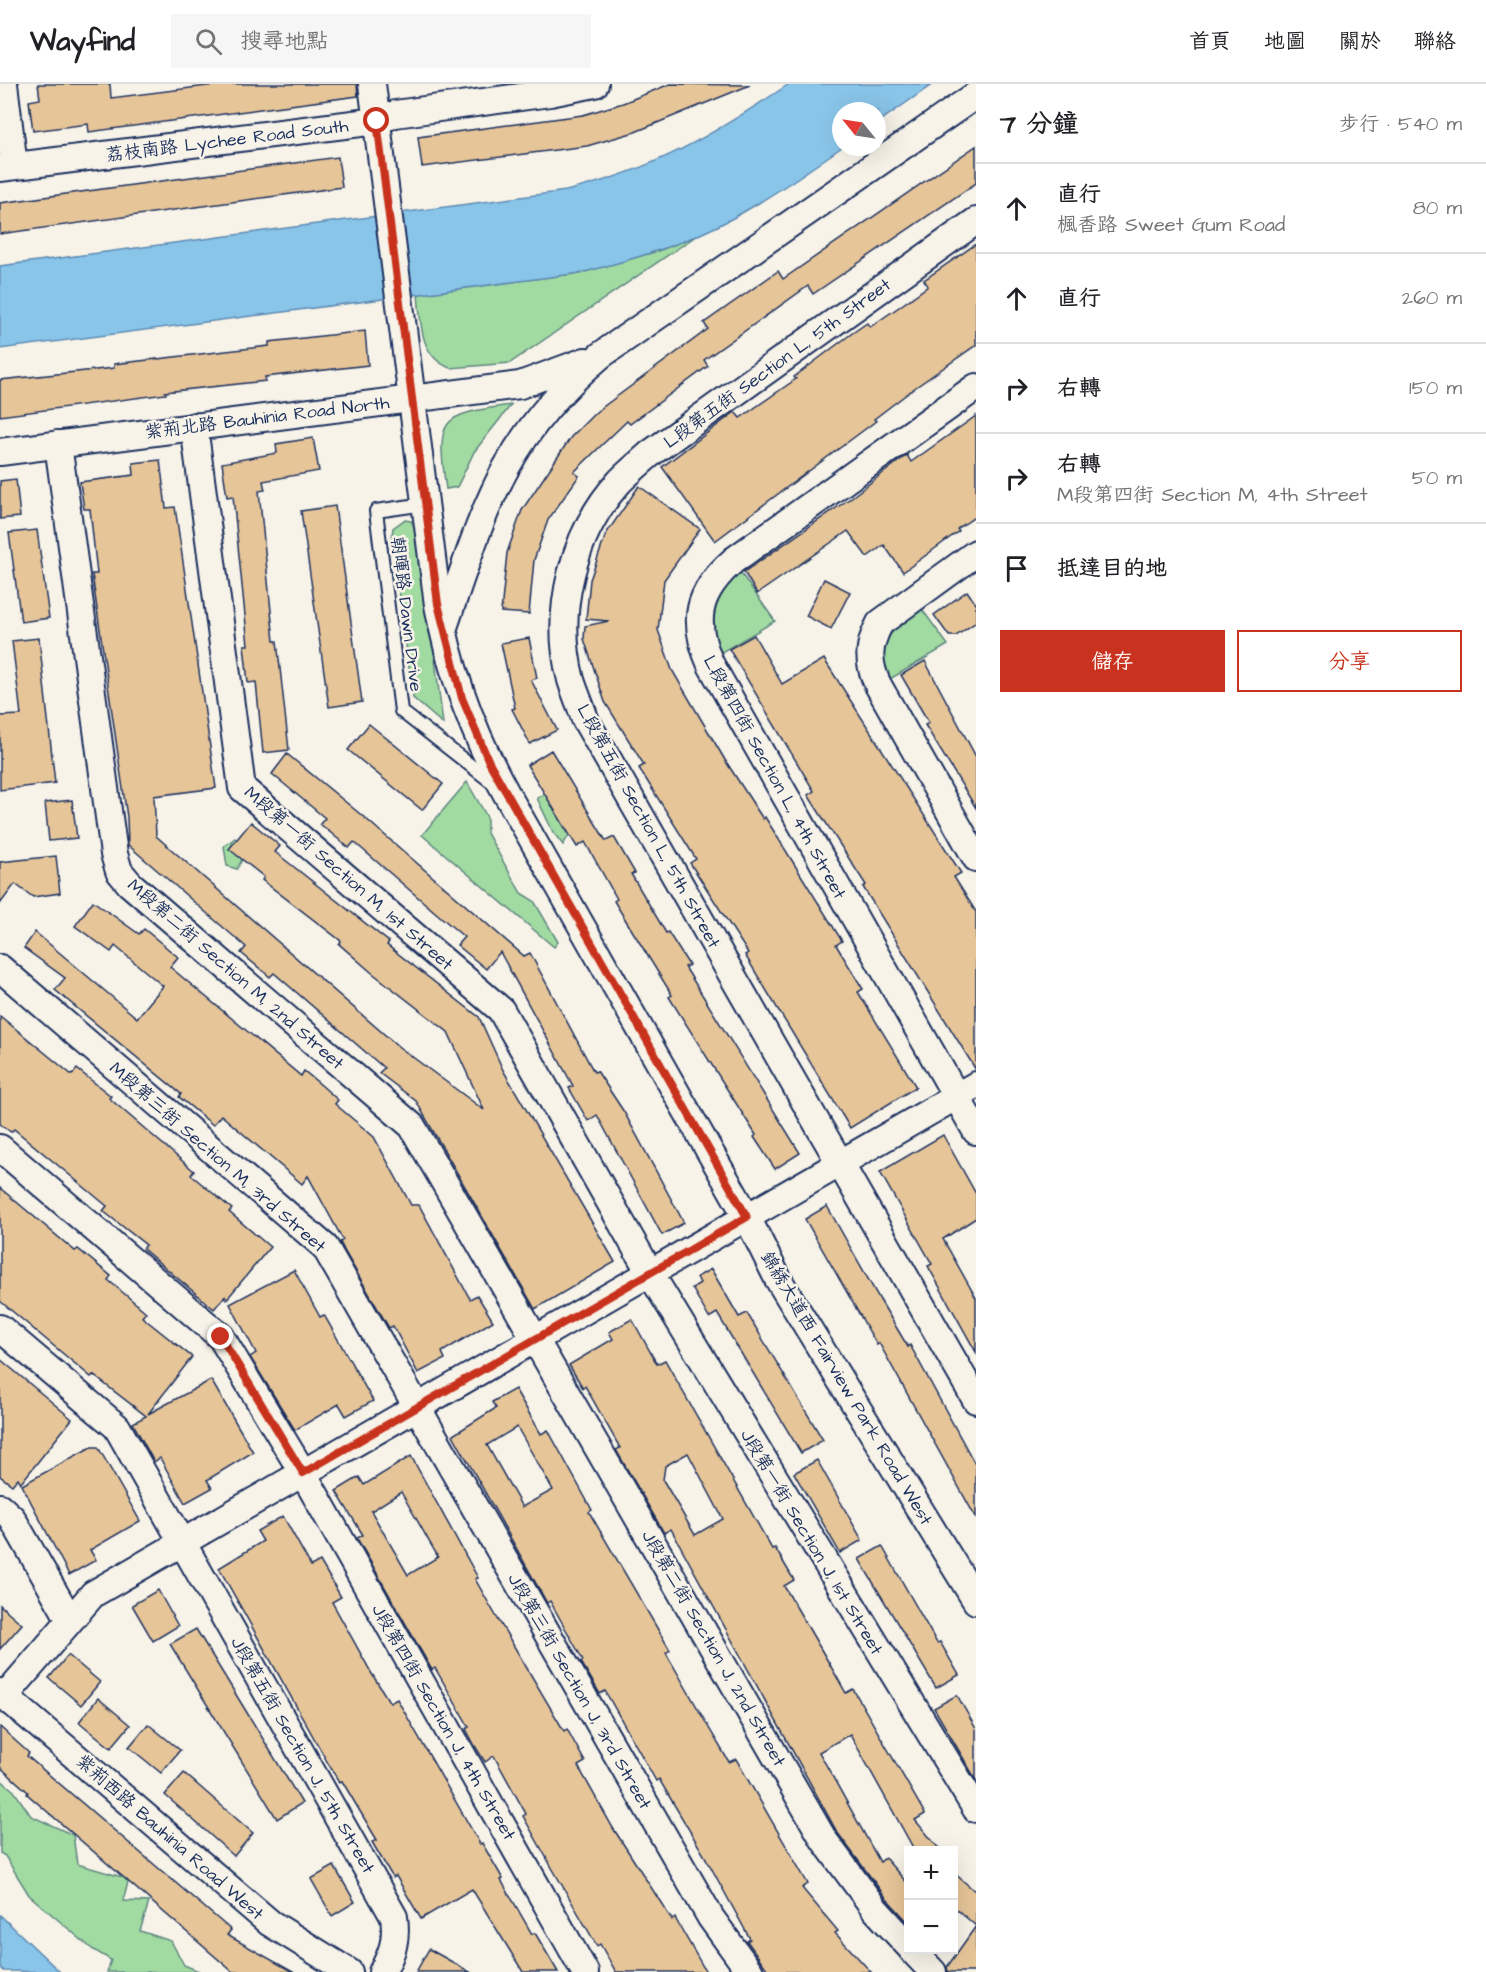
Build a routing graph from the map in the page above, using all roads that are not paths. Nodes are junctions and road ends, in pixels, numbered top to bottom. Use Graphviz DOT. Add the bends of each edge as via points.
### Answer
graph roads {
  1 [pos="4,84"];
  2 [pos="372,84"];
  3 [pos="595,84"];
  4 [pos="976,95"];
  5 [pos="377,121"];
  6 [pos="7,167"];
  7 [pos="976,221"];
  8 [pos="601,355"];
  9 [pos="976,387"];
  10 [pos="412,398"];
  11 [pos="194,426"];
  12 [pos="58,444"];
  13 [pos="0,452"];
  14 [pos="425,504"];
  15 [pos="976,553"];
  16 [pos="443,630"];
  17 [pos="506,793"];
  18 [pos="976,858"];
  19 [pos="0,968"];
  20 [pos="966,1091"];
  21 [pos="976,1131"];
  22 [pos="0,1148"];
  23 [pos="839,1164"];
  24 [pos="747,1217"];
  25 [pos="650,1273"];
  26 [pos="0,1328"];
  27 [pos="537,1338"];
  28 [pos="976,1400"];
  29 [pos="416,1408"];
  30 [pos="303,1473"];
  31 [pos="0,1507"];
  32 [pos="182,1542"];
  33 [pos="976,1601"];
  34 [pos="70,1620"];
  35 [pos="3,1694"];
  36 [pos="976,1809"];
  37 [pos="904,1940"];
  38 [pos="916,1954"];
  39 [pos="349,1972"];
  40 [pos="382,1972"];
  41 [pos="585,1972"];
  42 [pos="750,1972"];
  43 [pos="933,1972"];
  1 -- 6 [label="street"];
  2 -- 5 [label="street, 錦綉大道西 Fairview Park Road West"];
  3 -- 5 [label="street, 荔枝南路 Lychee Road South" via="395,114"];
  4 -- 8 [label="street"];
  5 -- 6 [label="street, 荔枝南路 Lychee Road South"];
  5 -- 10 [label="street, 錦綉大道西 Fairview Park Road West"];
  7 -- 23 [label="street, L段第五街 Section L, 5th Street" via="643,460 620,481 595,515 576,554 566,595 564,637 569,669 585,719"];
  8 -- 10 [label="street, 紫荊北路 Bauhinia Road North" via="520,385"];
  8 -- 16 [label="street" via="554,398 515,448 487,504"];
  9 -- 20 [label="street, L段第四街 Section L, 4th Street" via="734,560 716,576 704,596 698,620 701,644 711,666"];
  10 -- 11 [label="street, 紫荊北路 Bauhinia Road North"];
  10 -- 14 [label="street, 錦綉大道西 Fairview Park Road West"];
  11 -- 12 [label="street, 紫荊北路 Bauhinia Road North"];
  11 -- 25 [label="street, M段第一街 Section M, 1st Street" via="242,788 501,1010"];
  12 -- 13 [label="street, 紫荊北路 Bauhinia Road North"];
  12 -- 27 [label="street, M段第二街 Section M, 2nd Street" via="119,871 412,1126"];
  14 -- 16 [label="street, 錦綉大道西 Fairview Park Road West"];
  14 -- 17 [label="lane, 朝暉路 Dawn Drive" via="376,511 401,711"];
  15 -- 18 [label="street" via="880,623 869,654 878,685"];
  16 -- 17 [label="street, 錦綉大道西 Fairview Park Road West" via="470,719"];
  17 -- 24 [label="street, 錦綉大道西 Fairview Park Road West"];
  19 -- 29 [label="street, M段第三街 Section M, 3rd Street" via="325,1246"];
  20 -- 21 [label="street, L段第四街 Section L, 4th Street"];
  20 -- 23 [label="street"];
  22 -- 30 [label="street, J段第四街 Section J, 4th Street" via="221,1337"];
  23 -- 24 [label="street"];
  23 -- 28 [label="street, L段第五街 Section L, 5th Street"];
  24 -- 25 [label="street"];
  24 -- 33 [label="street, 錦綉大道西 Fairview Park Road West" via="778,1279"];
  25 -- 27 [label="street"];
  25 -- 36 [label="street, J段第一街 Section J, 1st Street"];
  26 -- 32 [label="street, J段第五街 Section J, 5th Street" via="117,1427"];
  27 -- 29 [label="street"];
  27 -- 37 [label="street, J段第二街 Section J, 2nd Street" via="824,1840 875,1909"];
  29 -- 30 [label="street"];
  29 -- 42 [label="street, J段第三街 Section J, 3rd Street" via="711,1918"];
  30 -- 32 [label="street"];
  30 -- 41 [label="street, J段第四街 Section J, 4th Street"];
  31 -- 34 [label="street" via="12,1518"];
  32 -- 34 [label="street" via="93,1594"];
  32 -- 40 [label="street, J段第五街 Section J, 5th Street" via="394,1917 393,1953"];
  34 -- 35 [label="street"];
  35 -- 39 [label="street, 紫荊西路 Bauhinia Road West" via="270,1923"];
  38 -- 43 [label="street"];
}
